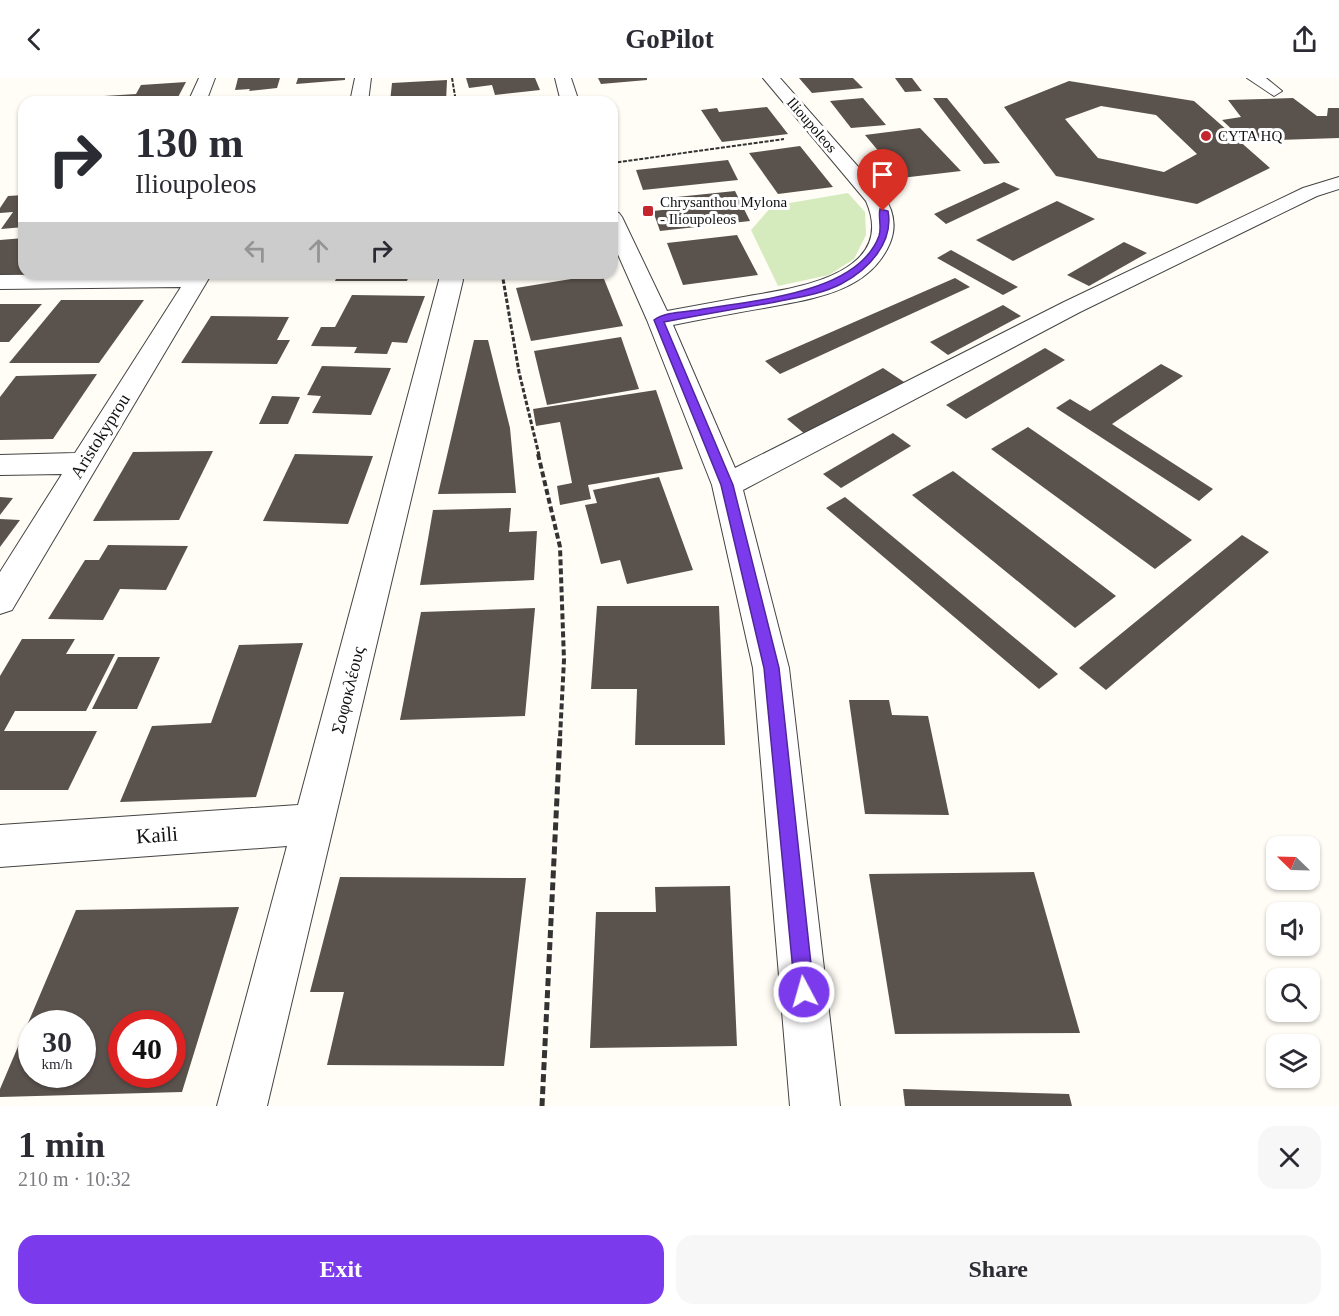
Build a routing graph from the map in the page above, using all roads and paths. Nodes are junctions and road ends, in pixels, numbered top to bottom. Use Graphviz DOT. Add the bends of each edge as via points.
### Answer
graph roads {
  1 [pos="207,78"];
  2 [pos="363,78"];
  3 [pos="452,78"];
  4 [pos="562,78"];
  5 [pos="771,78"];
  6 [pos="1255,78"];
  7 [pos="1274,91"];
  8 [pos="199,96"];
  9 [pos="360,96"];
  10 [pos="455,96"];
  11 [pos="568,96"];
  12 [pos="821,134"];
  13 [pos="618,162"];
  14 [pos="1339,183"];
  15 [pos="618,230"];
  16 [pos="100,279"];
  17 [pos="197,279"];
  18 [pos="451,279"];
  19 [pos="503,279"];
  20 [pos="0,282"];
  21 [pos="659,320"];
  22 [pos="84,463"];
  23 [pos="0,465"];
  24 [pos="727,485"];
  25 [pos="0,600"];
  26 [pos="314,824"];
  27 [pos="0,846"];
  28 [pos="242,1106"];
  29 [pos="542,1106"];
  30 [pos="815,1106"];
  1 -- 8 [label="street"];
  2 -- 9 [label="street"];
  3 -- 10 [label="path"];
  4 -- 11 [label="street"];
  5 -- 12 [label="street, Ilioupoleos"];
  6 -- 7 [label="street"];
  12 -- 13 [label="path"];
  12 -- 21 [label="street, Ilioupoleos" via="883,211 883,236 874,252 858,268 802,294"];
  14 -- 24 [label="street" via="1310,192 1072,307"];
  15 -- 21 [label="street"];
  16 -- 20 [label="street"];
  17 -- 22 [label="street, Aristokyprou"];
  18 -- 26 [label="street, Σοφοκλέους"];
  19 -- 29 [label="path" via="519,372 560,547 564,660"];
  21 -- 24 [label="street"];
  22 -- 23 [label="street"];
  22 -- 25 [label="street, Aristokyprou"];
  24 -- 30 [label="street" via="771,668"];
  26 -- 27 [label="street, Kaili"];
  26 -- 28 [label="street, Σοφοκλέους"];
}
